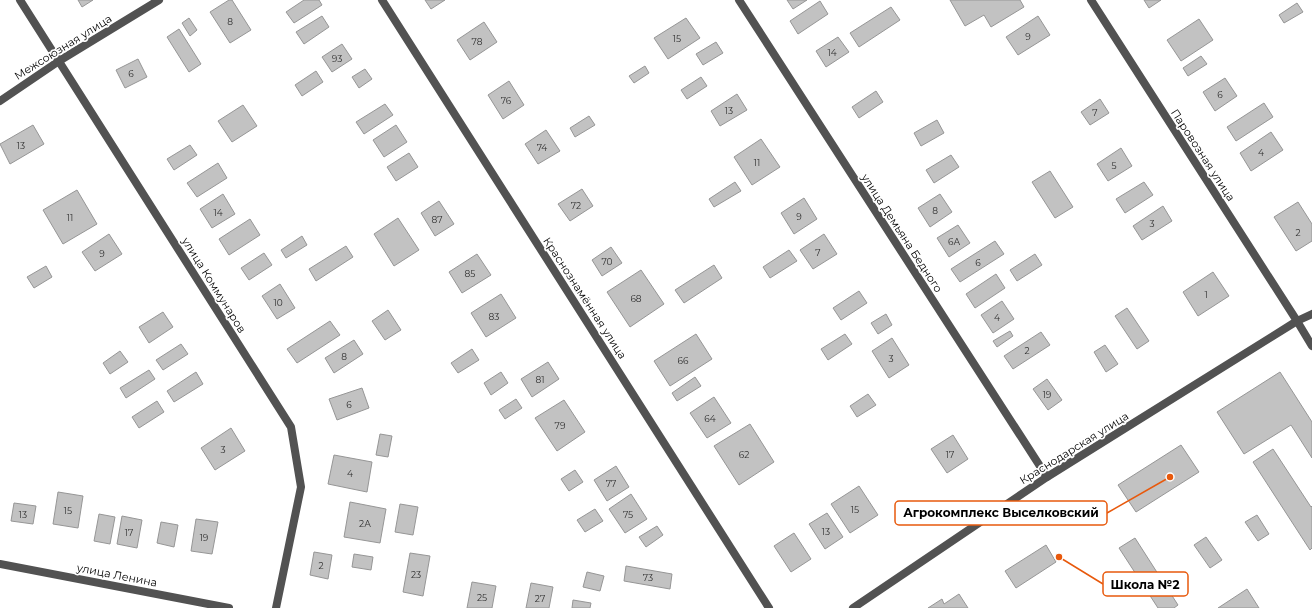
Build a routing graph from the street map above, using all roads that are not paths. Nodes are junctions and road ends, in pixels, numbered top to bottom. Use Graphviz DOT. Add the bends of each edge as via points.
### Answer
graph roads {
  1 [pos="20,0"];
  2 [pos="159,0"];
  3 [pos="382,0"];
  4 [pos="739,0"];
  5 [pos="1092,0"];
  6 [pos="59,62"];
  7 [pos="0,101"];
  8 [pos="1312,314"];
  9 [pos="1297,321"];
  10 [pos="1312,346"];
  11 [pos="1047,477"];
  12 [pos="0,564"];
  13 [pos="214,606"];
  14 [pos="229,608"];
  15 [pos="276,608"];
  16 [pos="769,608"];
  17 [pos="853,608"];
  1 -- 6 [label="street, улица Коммунаров"];
  2 -- 6 [label="street, Межсоюзная улица"];
  3 -- 16 [label="street, Краснознамённая улица"];
  4 -- 11 [label="street, улица Демьяна Бедного"];
  5 -- 9 [label="street, Паровозная улица"];
  6 -- 7 [label="street, Межсоюзная улица"];
  6 -- 15 [label="street, улица Коммунаров" via="291,427 301,487"];
  8 -- 9 [label="street, Краснодарская улица"];
  9 -- 10 [label="street, Паровозная улица"];
  9 -- 11 [label="street, Краснодарская улица"];
  11 -- 17 [label="street, Краснодарская улица"];
  12 -- 13 [label="street, улица Ленина"];
  13 -- 14 [label="street, улица Ленина"];
}
